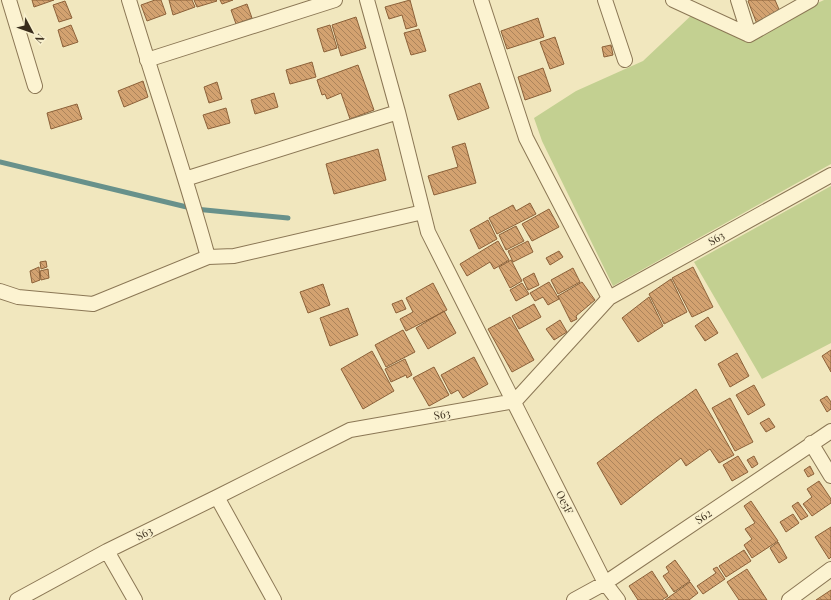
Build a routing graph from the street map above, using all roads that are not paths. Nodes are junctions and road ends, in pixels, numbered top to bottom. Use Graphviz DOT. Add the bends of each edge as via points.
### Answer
graph roads {
  1 [pos="9,0"];
  2 [pos="129,0"];
  3 [pos="335,0"];
  4 [pos="367,0"];
  5 [pos="481,0"];
  6 [pos="605,0"];
  7 [pos="673,0"];
  8 [pos="738,0"];
  9 [pos="811,0"];
  10 [pos="749,35"];
  11 [pos="147,60"];
  12 [pos="625,60"];
  13 [pos="35,86"];
  14 [pos="398,112"];
  15 [pos="831,175"];
  16 [pos="185,180"];
  17 [pos="423,212"];
  18 [pos="208,256"];
  19 [pos="0,292"];
  20 [pos="18,297"];
  21 [pos="610,298"];
  22 [pos="0,303"];
  23 [pos="515,401"];
  24 [pos="831,430"];
  25 [pos="811,443"];
  26 [pos="831,476"];
  27 [pos="217,497"];
  28 [pos="107,550"];
  29 [pos="831,569"];
  30 [pos="605,583"];
  31 [pos="17,600"];
  32 [pos="135,600"];
  33 [pos="274,600"];
  34 [pos="574,600"];
  35 [pos="618,600"];
  36 [pos="789,600"];
  1 -- 13 [label="street"];
  2 -- 11 [label="street"];
  3 -- 11 [label="street"];
  4 -- 14 [label="street, Oe5F"];
  5 -- 21 [label="street" via="526,138"];
  6 -- 12 [label="street"];
  7 -- 10 [label="street"];
  8 -- 10 [label="street"];
  9 -- 10 [label="street"];
  11 -- 16 [label="street"];
  14 -- 16 [label="street"];
  14 -- 17 [label="street, Oe5F"];
  15 -- 21 [label="street, S63"];
  16 -- 18 [label="street"];
  17 -- 18 [label="street" via="234,256"];
  17 -- 23 [label="street, Oe5F" via="428,232"];
  18 -- 20 [label="street" via="93,304"];
  19 -- 20 [label="street"];
  20 -- 22 [label="street"];
  21 -- 23 [label="street, S63"];
  23 -- 27 [label="street, S63" via="350,430"];
  23 -- 30 [label="street, Oe5F"];
  24 -- 25 [label="street, S62"];
  25 -- 26 [label="street"];
  25 -- 30 [label="street, S62"];
  27 -- 28 [label="street, S63"];
  27 -- 33 [label="street"];
  28 -- 31 [label="street, S63"];
  28 -- 32 [label="street"];
  29 -- 36 [label="street"];
  30 -- 34 [label="street, S62"];
  30 -- 35 [label="street, Oe5F"];
}
